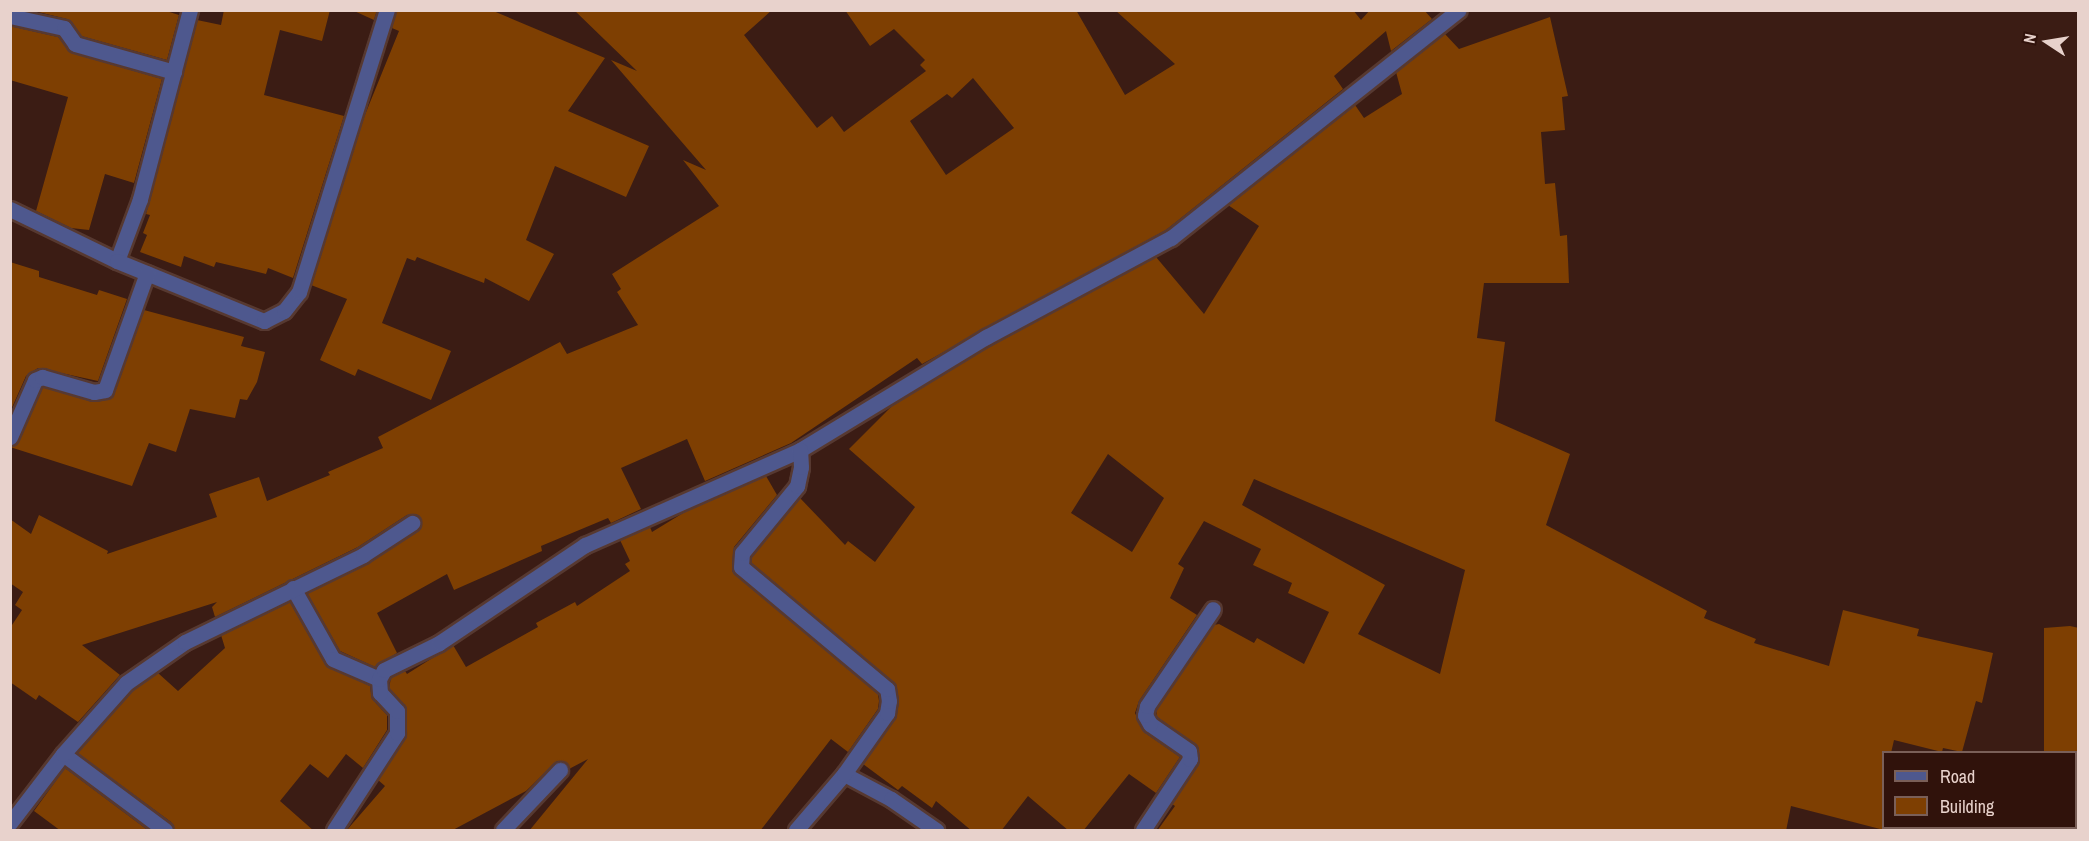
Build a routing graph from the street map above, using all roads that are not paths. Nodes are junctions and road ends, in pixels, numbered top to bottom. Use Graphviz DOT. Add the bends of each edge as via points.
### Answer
graph roads {
  1 [pos="190,10"];
  2 [pos="387,10"];
  3 [pos="1459,10"];
  4 [pos="10,16"];
  5 [pos="174,72"];
  6 [pos="10,210"];
  7 [pos="117,261"];
  8 [pos="147,273"];
  9 [pos="10,437"];
  10 [pos="800,450"];
  11 [pos="412,523"];
  12 [pos="293,588"];
  13 [pos="1213,609"];
  14 [pos="379,679"];
  15 [pos="63,754"];
  16 [pos="560,770"];
  17 [pos="844,774"];
  18 [pos="10,823"];
  19 [pos="165,831"];
  20 [pos="334,831"];
  21 [pos="503,831"];
  22 [pos="796,831"];
  23 [pos="936,831"];
  24 [pos="1143,831"];
  1 -- 5 [label="street"];
  2 -- 8 [label="street" via="299,292 284,311 264,321"];
  3 -- 10 [label="street" via="1171,238 986,337"];
  4 -- 5 [label="street" via="64,28 75,44"];
  5 -- 7 [label="street" via="140,199"];
  6 -- 7 [label="street"];
  7 -- 8 [label="street"];
  8 -- 9 [label="street" via="105,390 94,392 42,377 35,380"];
  10 -- 14 [label="street" via="585,545 439,643 384,670"];
  10 -- 17 [label="street" via="797,486 740,561 741,567 785,606 831,639 887,689 887,713"];
  11 -- 12 [label="street" via="363,555"];
  12 -- 14 [label="street" via="333,659 340,666"];
  12 -- 15 [label="street" via="185,642 126,683"];
  13 -- 24 [label="street" via="1147,706 1145,715 1150,724 1189,751 1190,759"];
  14 -- 20 [label="street" via="380,693 397,711 397,733"];
  15 -- 18 [label="street"];
  15 -- 19 [label="street"];
  16 -- 21 [label="street"];
  17 -- 22 [label="street"];
  17 -- 23 [label="street" via="891,799"];
}
